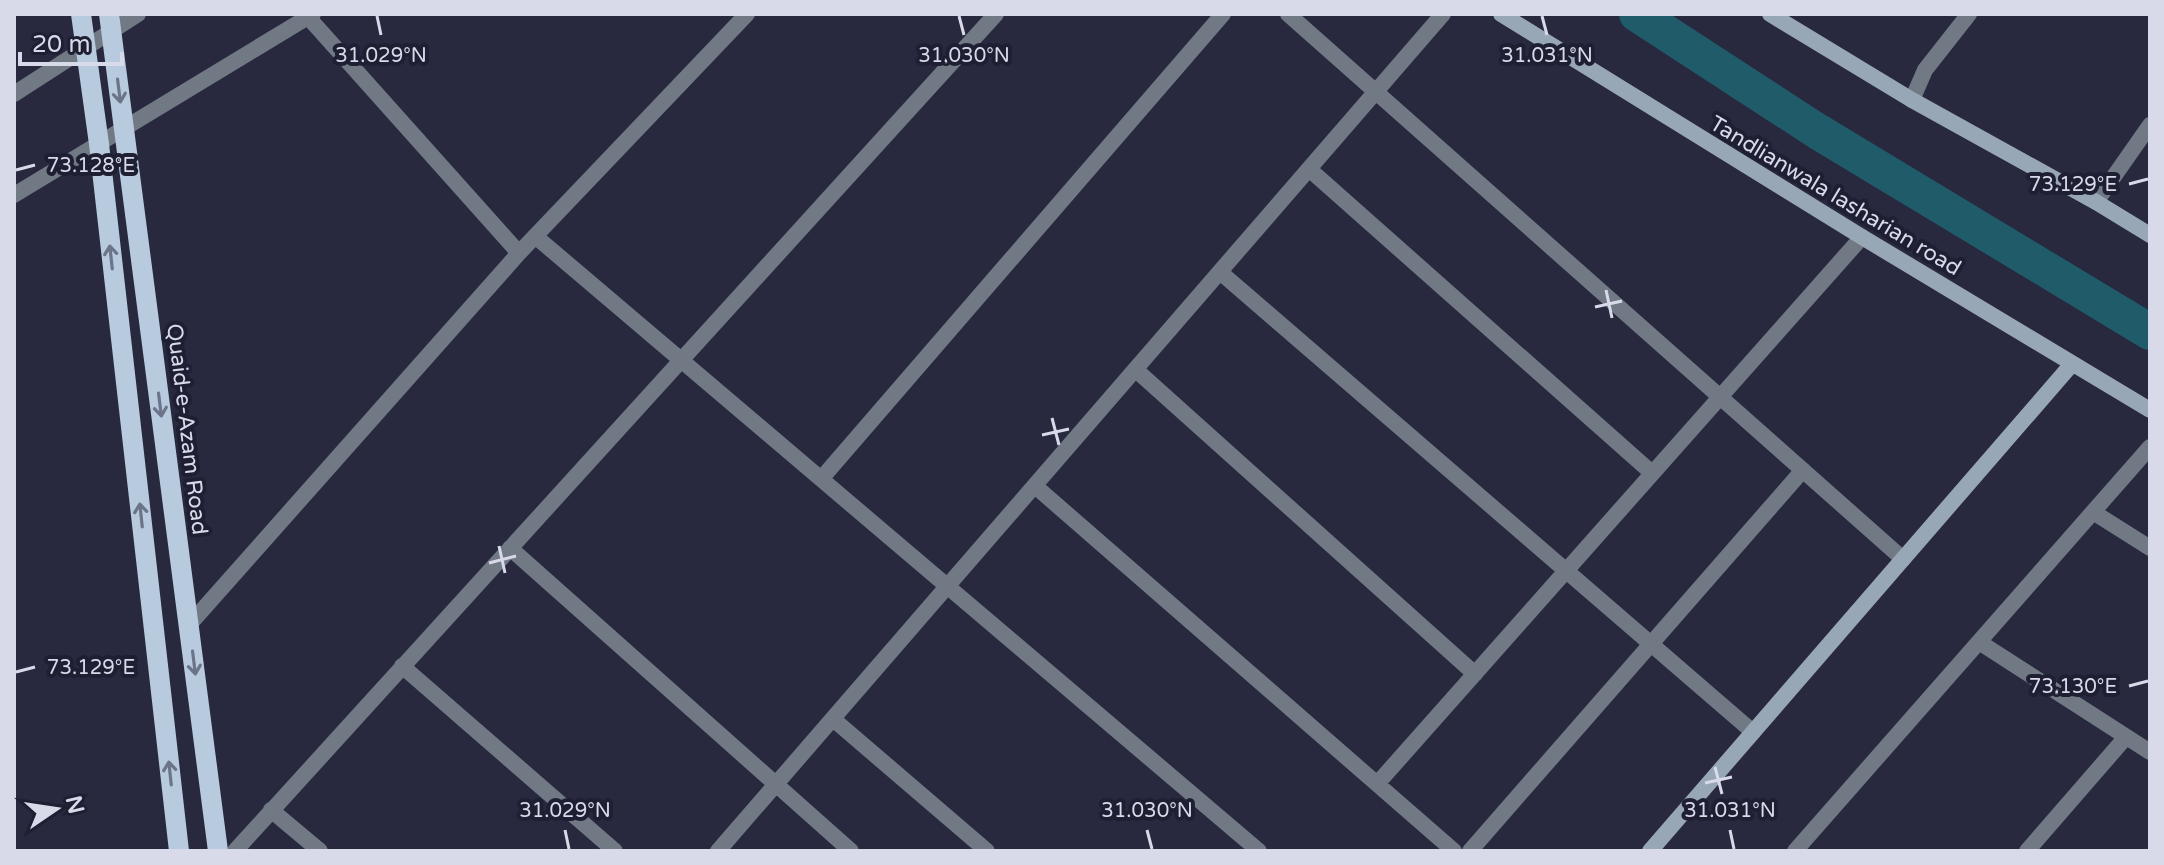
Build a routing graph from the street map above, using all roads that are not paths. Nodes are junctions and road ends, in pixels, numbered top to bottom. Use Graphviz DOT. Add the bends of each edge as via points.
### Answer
graph roads {
  1 [pos="81,14"];
  2 [pos="138,14"];
  3 [pos="747,14"];
  4 [pos="996,14"];
  5 [pos="1223,14"];
  6 [pos="1288,14"];
  7 [pos="1443,14"];
  8 [pos="1501,14"];
  9 [pos="1770,14"];
  10 [pos="1969,14"];
  11 [pos="311,16"];
  12 [pos="110,22"];
  13 [pos="86,47"];
  14 [pos="1376,92"];
  15 [pos="14,94"];
  16 [pos="1912,100"];
  17 [pos="2150,125"];
  18 [pos="124,128"];
  19 [pos="99,144"];
  20 [pos="1309,169"];
  21 [pos="14,195"];
  22 [pos="2096,202"];
  23 [pos="2150,235"];
  24 [pos="535,236"];
  25 [pos="1862,237"];
  26 [pos="519,253"];
  27 [pos="1220,272"];
  28 [pos="154,360"];
  29 [pos="681,360"];
  30 [pos="2072,364"];
  31 [pos="1136,370"];
  32 [pos="124,372"];
  33 [pos="1720,397"];
  34 [pos="2150,410"];
  35 [pos="2150,447"];
  36 [pos="1803,470"];
  37 [pos="1652,473"];
  38 [pos="821,479"];
  39 [pos="1035,486"];
  40 [pos="2093,512"];
  41 [pos="510,548"];
  42 [pos="2150,548"];
  43 [pos="1903,559"];
  44 [pos="1566,571"];
  45 [pos="947,587"];
  46 [pos="189,625"];
  47 [pos="1979,642"];
  48 [pos="1651,644"];
  49 [pos="402,666"];
  50 [pos="1475,674"];
  51 [pos="833,719"];
  52 [pos="1753,732"];
  53 [pos="2126,737"];
  54 [pos="2150,752"];
  55 [pos="776,784"];
  56 [pos="1377,784"];
  57 [pos="271,810"];
  58 [pos="179,851"];
  59 [pos="218,851"];
  60 [pos="235,851"];
  61 [pos="320,851"];
  62 [pos="615,851"];
  63 [pos="718,851"];
  64 [pos="851,851"];
  65 [pos="987,851"];
  66 [pos="1259,851"];
  67 [pos="1454,851"];
  68 [pos="1470,851"];
  69 [pos="1650,851"];
  70 [pos="1795,851"];
  71 [pos="2027,851"];
  1 -- 13 [label="main road"];
  2 -- 12 [label="street"];
  3 -- 24 [label="street"];
  4 -- 29 [label="street"];
  5 -- 38 [label="street"];
  6 -- 14 [label="street"];
  7 -- 14 [label="street"];
  8 -- 25 [label="street, Tandlianwala lasharian road"];
  9 -- 16 [label="street"];
  10 -- 16 [label="street" via="1925,70"];
  11 -- 18 [label="street"];
  11 -- 26 [label="street"];
  12 -- 13 [label="street"];
  12 -- 18 [label="main road, Quaid-e-Azam Road, one-way"];
  13 -- 15 [label="street"];
  13 -- 19 [label="main road"];
  14 -- 20 [label="street"];
  14 -- 33 [label="street"];
  16 -- 22 [label="street"];
  17 -- 22 [label="street"];
  18 -- 19 [label="street"];
  18 -- 28 [label="main road, Quaid-e-Azam Road"];
  19 -- 21 [label="street"];
  32 -- 19 [label="main road, one-way"];
  20 -- 27 [label="street"];
  20 -- 37 [label="street"];
  22 -- 23 [label="street"];
  24 -- 26 [label="street"];
  24 -- 29 [label="street"];
  25 -- 30 [label="street, Tandlianwala lasharian road"];
  25 -- 33 [label="street"];
  26 -- 46 [label="street"];
  27 -- 31 [label="street"];
  27 -- 44 [label="street"];
  28 -- 32 [label="main road"];
  28 -- 46 [label="main road, Quaid-e-Azam Road, one-way"];
  29 -- 38 [label="street"];
  29 -- 41 [label="street"];
  30 -- 34 [label="street, Tandlianwala lasharian road"];
  30 -- 43 [label="street"];
  31 -- 39 [label="street"];
  31 -- 50 [label="street"];
  58 -- 32 [label="main road, one-way"];
  33 -- 36 [label="street"];
  33 -- 37 [label="street"];
  35 -- 40 [label="street"];
  36 -- 43 [label="street"];
  36 -- 48 [label="street"];
  37 -- 44 [label="street"];
  38 -- 45 [label="street"];
  39 -- 45 [label="street"];
  39 -- 56 [label="street"];
  40 -- 42 [label="street"];
  40 -- 47 [label="street"];
  41 -- 49 [label="street"];
  41 -- 55 [label="street"];
  43 -- 52 [label="street"];
  44 -- 48 [label="street"];
  44 -- 50 [label="street"];
  45 -- 51 [label="street"];
  45 -- 66 [label="street"];
  46 -- 59 [label="main road, Quaid-e-Azam Road, one-way"];
  47 -- 53 [label="street"];
  47 -- 70 [label="street"];
  48 -- 52 [label="street"];
  48 -- 68 [label="street"];
  49 -- 57 [label="street"];
  49 -- 62 [label="street"];
  50 -- 56 [label="street"];
  51 -- 55 [label="street"];
  51 -- 65 [label="street"];
  52 -- 69 [label="street"];
  53 -- 54 [label="street"];
  53 -- 71 [label="street"];
  55 -- 63 [label="street"];
  55 -- 64 [label="street"];
  56 -- 67 [label="street"];
  57 -- 60 [label="street"];
  57 -- 61 [label="street"];
}
